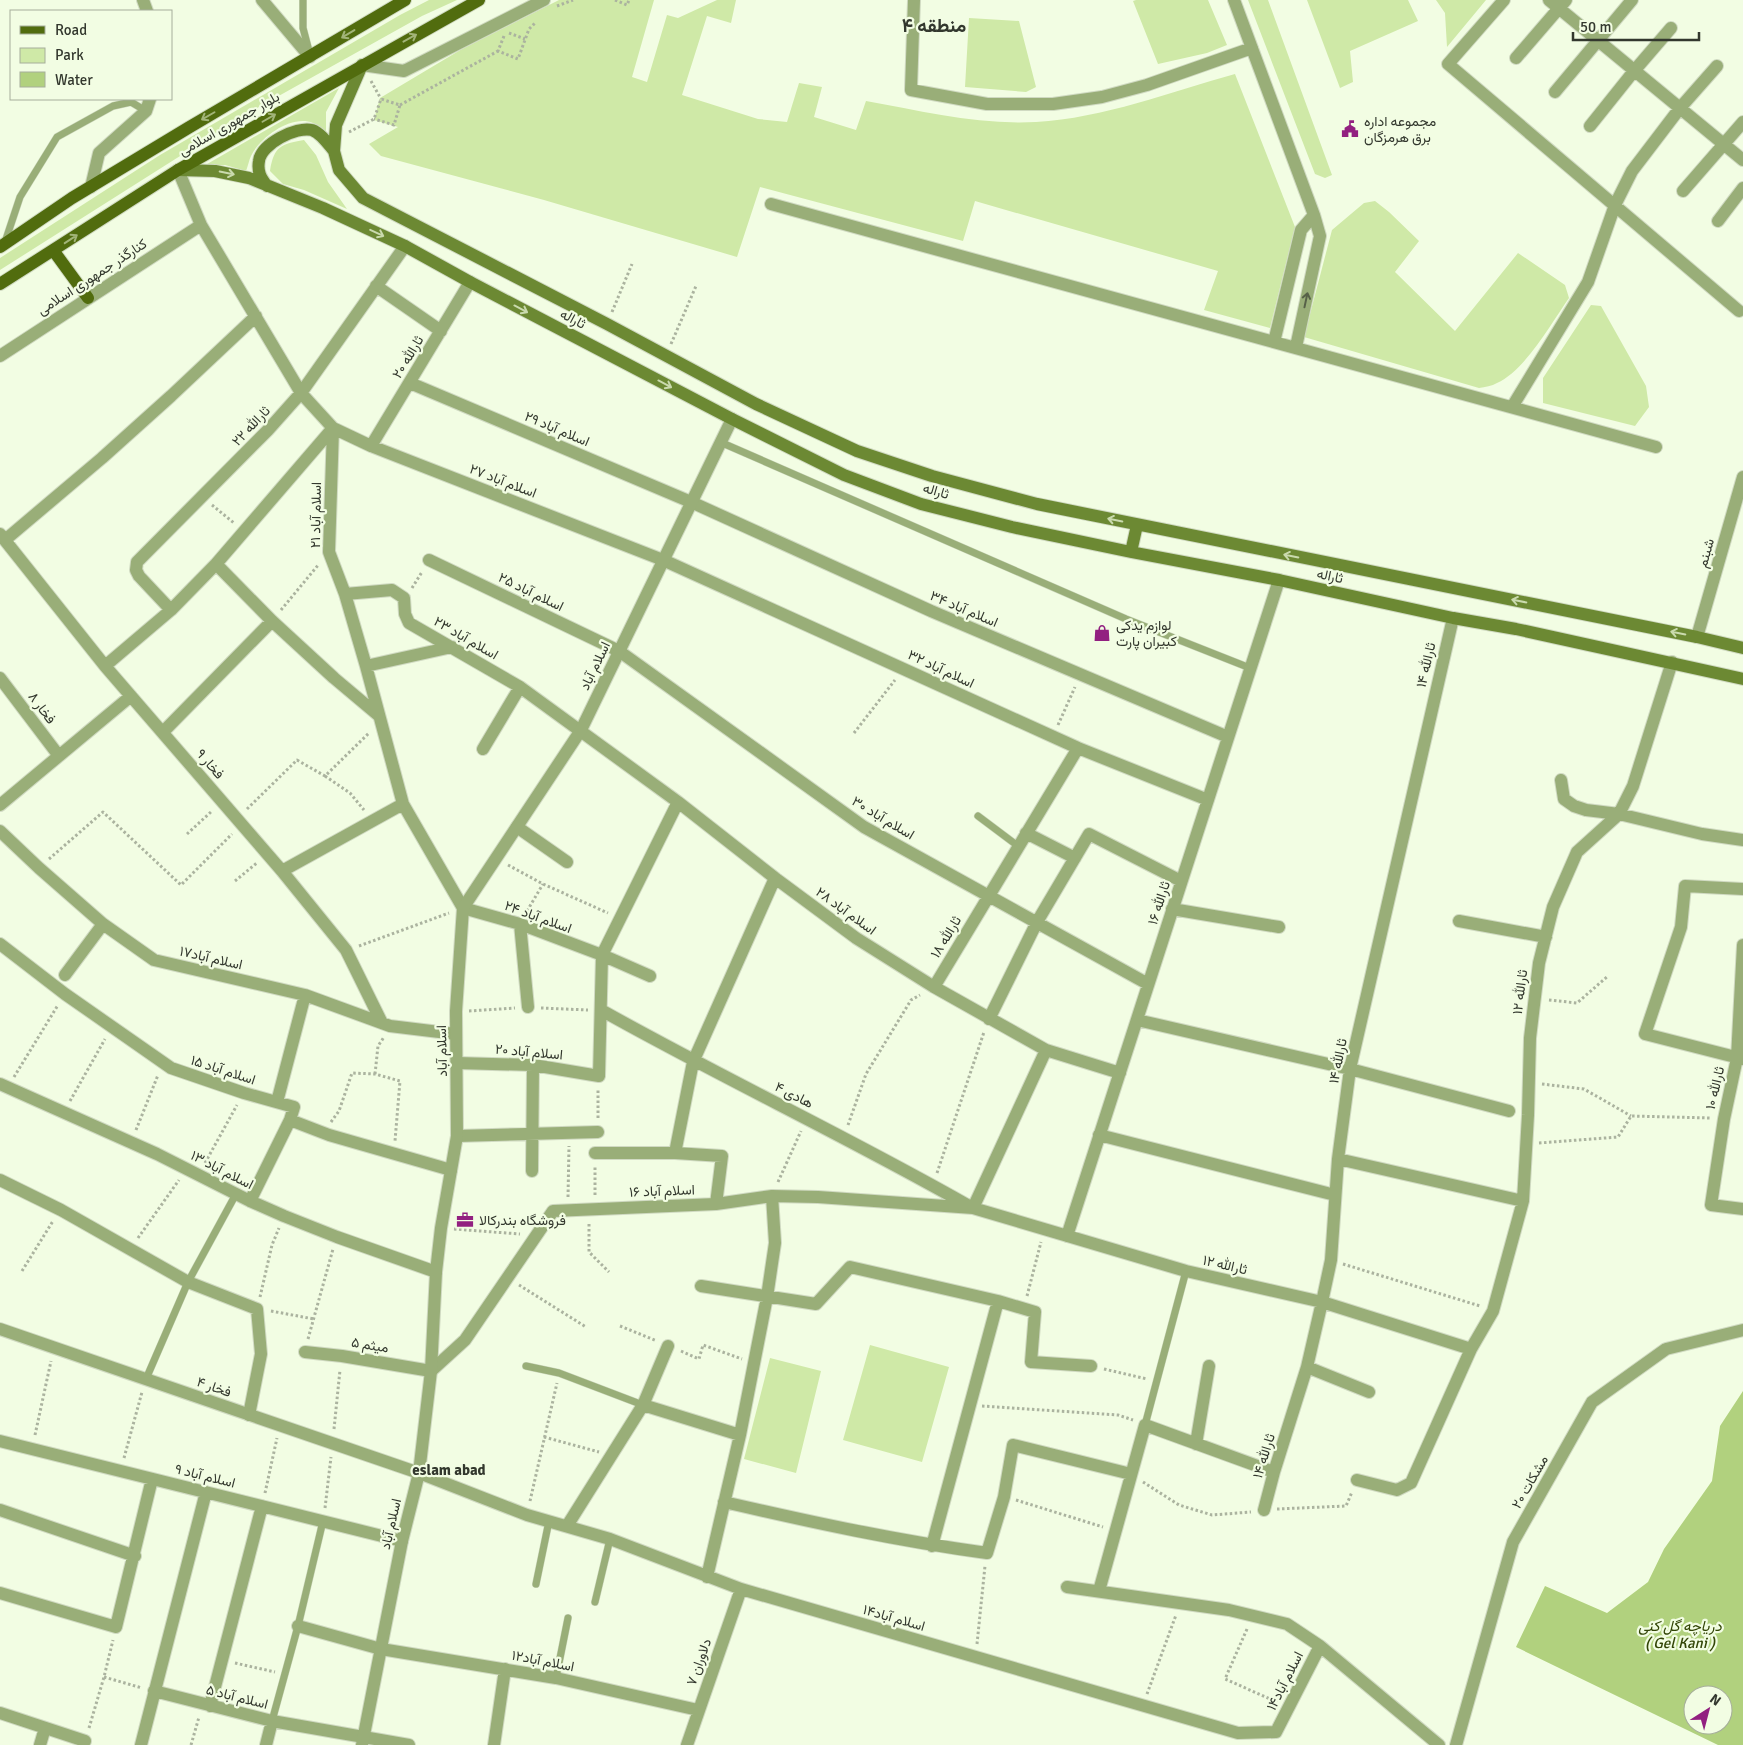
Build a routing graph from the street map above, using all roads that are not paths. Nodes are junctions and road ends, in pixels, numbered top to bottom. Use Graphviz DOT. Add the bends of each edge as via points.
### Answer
graph roads {
  1 [pos="262,0"];
  2 [pos="303,0"];
  3 [pos="405,0"];
  4 [pos="479,0"];
  5 [pos="544,0"];
  6 [pos="914,0"];
  7 [pos="1234,0"];
  8 [pos="1504,0"];
  9 [pos="1632,0"];
  10 [pos="1558,3"];
  11 [pos="1672,28"];
  12 [pos="1598,40"];
  13 [pos="1252,48"];
  14 [pos="310,57"];
  15 [pos="1516,58"];
  16 [pos="362,65"];
  17 [pos="1717,66"];
  18 [pos="1634,71"];
  19 [pos="1555,92"];
  20 [pos="148,105"];
  21 [pos="1680,108"];
  22 [pos="1743,122"];
  23 [pos="1590,126"];
  24 [pos="1723,143"];
  25 [pos="335,145"];
  26 [pos="1743,160"];
  27 [pos="178,170"];
  28 [pos="267,186"];
  29 [pos="91,187"];
  30 [pos="1743,188"];
  31 [pos="1683,191"];
  32 [pos="771,204"];
  33 [pos="1616,205"];
  34 [pos="1314,215"];
  35 [pos="1718,220"];
  36 [pos="200,225"];
  37 [pos="1,243"];
  38 [pos="405,246"];
  39 [pos="53,250"];
  40 [pos="470,282"];
  41 [pos="0,284"];
  42 [pos="376,286"];
  43 [pos="88,298"];
  44 [pos="1739,311"];
  45 [pos="256,316"];
  46 [pos="441,331"];
  47 [pos="1274,342"];
  48 [pos="1296,347"];
  49 [pos="0,356"];
  50 [pos="410,383"];
  51 [pos="301,393"];
  52 [pos="1512,407"];
  53 [pos="732,419"];
  54 [pos="333,428"];
  55 [pos="720,442"];
  56 [pos="371,446"];
  57 [pos="1656,447"];
  58 [pos="1743,477"];
  59 [pos="691,502"];
  60 [pos="1740,502"];
  61 [pos="1137,525"];
  62 [pos="2,537"];
  63 [pos="1131,552"];
  64 [pos="429,560"];
  65 [pos="663,560"];
  66 [pos="216,564"];
  67 [pos="1279,580"];
  68 [pos="345,594"];
  69 [pos="171,610"];
  70 [pos="1452,618"];
  71 [pos="272,621"];
  72 [pos="1697,637"];
  73 [pos="452,646"];
  74 [pos="1743,648"];
  75 [pos="619,651"];
  76 [pos="1672,662"];
  77 [pos="105,666"];
  78 [pos="366,666"];
  79 [pos="1250,668"];
  80 [pos="0,678"];
  81 [pos="1743,679"];
  82 [pos="520,687"];
  83 [pos="131,696"];
  84 [pos="379,718"];
  85 [pos="581,730"];
  86 [pos="163,732"];
  87 [pos="1228,737"];
  88 [pos="1078,748"];
  89 [pos="484,749"];
  90 [pos="59,756"];
  91 [pos="1561,780"];
  92 [pos="1208,800"];
  93 [pos="678,802"];
  94 [pos="404,804"];
  95 [pos="0,806"];
  96 [pos="1619,814"];
  97 [pos="978,816"];
  98 [pos="517,827"];
  99 [pos="0,831"];
  100 [pos="1026,833"];
  101 [pos="1743,840"];
  102 [pos="1018,846"];
  103 [pos="1075,858"];
  104 [pos="568,862"];
  105 [pos="282,871"];
  106 [pos="775,878"];
  107 [pos="1182,881"];
  108 [pos="1743,889"];
  109 [pos="989,895"];
  110 [pos="464,908"];
  111 [pos="1172,909"];
  112 [pos="1459,921"];
  113 [pos="1037,922"];
  114 [pos="103,924"];
  115 [pos="520,924"];
  116 [pos="1279,927"];
  117 [pos="1546,937"];
  118 [pos="0,944"];
  119 [pos="1743,945"];
  120 [pos="602,955"];
  121 [pos="65,975"];
  122 [pos="650,976"];
  123 [pos="1148,984"];
  124 [pos="934,987"];
  125 [pos="305,995"];
  126 [pos="528,1007"];
  127 [pos="601,1010"];
  128 [pos="989,1019"];
  129 [pos="1137,1020"];
  130 [pos="386,1024"];
  131 [pos="456,1034"];
  132 [pos="1046,1050"];
  133 [pos="1740,1059"];
  134 [pos="694,1062"];
  135 [pos="457,1063"];
  136 [pos="533,1065"];
  137 [pos="1350,1070"];
  138 [pos="1120,1074"];
  139 [pos="4,1086"];
  140 [pos="277,1102"];
  141 [pos="1509,1111"];
  142 [pos="290,1120"];
  143 [pos="598,1132"];
  144 [pos="532,1135"];
  145 [pos="1099,1135"];
  146 [pos="457,1136"];
  147 [pos="595,1153"];
  148 [pos="675,1153"];
  149 [pos="1338,1159"];
  150 [pos="451,1170"];
  151 [pos="532,1171"];
  152 [pos="0,1180"];
  153 [pos="236,1194"];
  154 [pos="1335,1195"];
  155 [pos="772,1196"];
  156 [pos="250,1201"];
  157 [pos="1522,1202"];
  158 [pos="716,1204"];
  159 [pos="973,1208"];
  160 [pos="1743,1209"];
  161 [pos="1067,1236"];
  162 [pos="1186,1271"];
  163 [pos="436,1272"];
  164 [pos="188,1282"];
  165 [pos="701,1286"];
  166 [pos="767,1297"];
  167 [pos="998,1301"];
  168 [pos="1322,1302"];
  169 [pos="0,1329"];
  170 [pos="1743,1330"];
  171 [pos="668,1346"];
  172 [pos="1471,1350"];
  173 [pos="305,1352"];
  174 [pos="526,1366"];
  175 [pos="1091,1366"];
  176 [pos="1209,1366"];
  177 [pos="1307,1367"];
  178 [pos="431,1371"];
  179 [pos="146,1379"];
  180 [pos="1369,1392"];
  181 [pos="642,1405"];
  182 [pos="249,1415"];
  183 [pos="1145,1425"];
  184 [pos="740,1435"];
  185 [pos="0,1441"];
  186 [pos="1196,1444"];
  187 [pos="1274,1472"];
  188 [pos="419,1473"];
  189 [pos="1131,1474"];
  190 [pos="152,1478"];
  191 [pos="1357,1480"];
  192 [pos="206,1492"];
  193 [pos="724,1502"];
  194 [pos="262,1506"];
  195 [pos="0,1510"];
  196 [pos="1264,1510"];
  197 [pos="323,1521"];
  198 [pos="549,1522"];
  199 [pos="567,1526"];
  200 [pos="610,1539"];
  201 [pos="402,1541"];
  202 [pos="932,1546"];
  203 [pos="134,1556"];
  204 [pos="707,1577"];
  205 [pos="536,1584"];
  206 [pos="1067,1587"];
  207 [pos="741,1589"];
  208 [pos="1099,1591"];
  209 [pos="0,1593"];
  210 [pos="595,1602"];
  211 [pos="568,1618"];
  212 [pos="298,1626"];
  213 [pos="1320,1646"];
  214 [pos="381,1649"];
  215 [pos="505,1669"];
  216 [pos="556,1678"];
  217 [pos="154,1691"];
  218 [pos="206,1705"];
  219 [pos="698,1710"];
  220 [pos="0,1714"];
  221 [pos="272,1721"];
  222 [pos="45,1728"];
  223 [pos="85,1741"];
  224 [pos="363,1741"];
  225 [pos="40,1745"];
  226 [pos="140,1745"];
  227 [pos="266,1745"];
  228 [pos="409,1745"];
  229 [pos="494,1745"];
  230 [pos="686,1745"];
  231 [pos="1438,1745"];
  232 [pos="1456,1745"];
  1 -- 14 [label="street"];
  2 -- 14 [label="lane" via="303,28"];
  3 -- 14 [label="main road, بلوار جمهوری اسلامی, one-way"];
  16 -- 4 [label="main road, بلوار جمهوری اسلامی, one-way"];
  5 -- 16 [label="street" via="404,71"];
  6 -- 13 [label="street" via="911,90 987,104 1053,104 1102,97"];
  7 -- 13 [label="street"];
  8 -- 33 [label="street" via="1448,64"];
  9 -- 12 [label="street"];
  10 -- 12 [label="street"];
  10 -- 15 [label="street"];
  11 -- 18 [label="street"];
  12 -- 18 [label="street"];
  12 -- 19 [label="street"];
  13 -- 34 [label="street"];
  14 -- 29 [label="main road, بلوار جمهوری اسلامی, one-way"];
  16 -- 25 [label="main road" via="336,125"];
  27 -- 16 [label="main road, بلوار جمهوری اسلامی, one-way"];
  17 -- 21 [label="street"];
  18 -- 21 [label="street"];
  18 -- 23 [label="street"];
  20 -- 29 [label="street" via="99,153"];
  20 -- 37 [label="lane" via="132,102 112,106 57,137 20,197"];
  21 -- 24 [label="street"];
  21 -- 33 [label="street" via="1632,171"];
  22 -- 24 [label="street"];
  24 -- 26 [label="street"];
  24 -- 31 [label="street"];
  25 -- 28 [label="main road" via="312,130 294,130 271,143 259,160 259,175"];
  61 -- 25 [label="main road, ثاراله, one-way" via="1037,504 941,478 857,451 756,404 363,198 339,170"];
  27 -- 28 [label="main road, ثاراله, one-way" via="215,171 249,178"];
  27 -- 36 [label="street"];
  39 -- 27 [label="main road, بلوار جمهوری اسلامی, one-way"];
  28 -- 38 [label="main road, ثاراله, one-way"];
  29 -- 37 [label="main road, بلوار جمهوری اسلامی"];
  30 -- 35 [label="street"];
  32 -- 47 [label="street"];
  33 -- 44 [label="street"];
  33 -- 52 [label="street" via="1588,282"];
  34 -- 47 [label="street" via="1301,230"];
  48 -- 34 [label="street, one-way" via="1320,236"];
  36 -- 43 [label="street, کنارگذر جمهوری اسلامی"];
  36 -- 45 [label="street"];
  38 -- 40 [label="main road, ثاراله"];
  38 -- 42 [label="street, ثارالله ۲۲"];
  39 -- 41 [label="main road, بلوار جمهوری اسلامی"];
  39 -- 43 [label="main road"];
  40 -- 46 [label="street, ثارالله ۲۰"];
  40 -- 53 [label="main road, ثاراله, one-way"];
  42 -- 46 [label="street"];
  42 -- 51 [label="street, ثارالله ۲۲"];
  43 -- 49 [label="street, کنارگذر جمهوری اسلامی"];
  45 -- 51 [label="street"];
  45 -- 62 [label="street" via="102,458"];
  46 -- 50 [label="street, ثارالله ۲۰"];
  47 -- 48 [label="street"];
  48 -- 52 [label="street"];
  50 -- 56 [label="street, ثارالله ۲۰"];
  50 -- 59 [label="street, اسلام آباد ۲۹"];
  51 -- 54 [label="street"];
  51 -- 69 [label="street, ثارالله ۲۲" via="138,562 136,570 139,576"];
  52 -- 57 [label="street"];
  53 -- 55 [label="street, اسلام آباد"];
  53 -- 63 [label="main road, ثاراله" via="844,475 921,504 1012,528"];
  54 -- 56 [label="street, اسلام آباد ۲۷"];
  54 -- 66 [label="street"];
  54 -- 68 [label="street, اسلام آباد ۲۱" via="329,552"];
  55 -- 59 [label="street, اسلام آباد"];
  55 -- 79 [label="lane" via="1117,615"];
  56 -- 65 [label="street, اسلام آباد ۲۷"];
  58 -- 60 [label="street, شبنم"];
  59 -- 65 [label="street, اسلام آباد"];
  59 -- 87 [label="street, اسلام آباد ۳۴" via="931,612"];
  60 -- 72 [label="street, شبنم"];
  61 -- 63 [label="main road"];
  72 -- 61 [label="main road, ثاراله, one-way"];
  62 -- 77 [label="street, فخار ۹"];
  63 -- 67 [label="main road, ثاراله"];
  64 -- 75 [label="street, اسلام آباد ۲۵"];
  65 -- 75 [label="street, اسلام آباد"];
  65 -- 88 [label="street, اسلام آباد ۳۲"];
  66 -- 69 [label="street"];
  66 -- 71 [label="street"];
  67 -- 70 [label="main road, ثاراله"];
  67 -- 79 [label="street, ثارالله ۱۶"];
  68 -- 73 [label="street, اسلام آباد ۲۳" via="392,590 403,597 409,623"];
  68 -- 78 [label="street, اسلام آباد ۲۱"];
  69 -- 77 [label="street"];
  70 -- 76 [label="main road, ثاراله"];
  70 -- 137 [label="street, ثارالله ۱۴"];
  71 -- 84 [label="street"];
  71 -- 86 [label="street"];
  72 -- 74 [label="main road, ثاراله"];
  73 -- 78 [label="street"];
  73 -- 82 [label="street, اسلام آباد ۲۳"];
  75 -- 85 [label="street, اسلام آباد"];
  75 -- 109 [label="street, اسلام آباد ۳۰" via="864,827"];
  76 -- 81 [label="main road, ثاراله"];
  76 -- 96 [label="street, ثارالله ۱۲" via="1633,786"];
  77 -- 83 [label="street, فخار ۹"];
  78 -- 84 [label="street, اسلام آباد ۲۱"];
  79 -- 87 [label="street, ثارالله ۱۶"];
  80 -- 90 [label="street, فخار ۸"];
  82 -- 85 [label="street, اسلام آباد ۲۳"];
  82 -- 89 [label="street"];
  83 -- 86 [label="street, فخار ۹"];
  83 -- 90 [label="street"];
  84 -- 94 [label="street, اسلام آباد ۲۱"];
  85 -- 93 [label="street, اسلام آباد ۲۸"];
  85 -- 98 [label="street, اسلام آباد"];
  86 -- 105 [label="street, فخار ۹"];
  87 -- 92 [label="street, ثارالله ۱۶"];
  88 -- 92 [label="street, اسلام آباد ۳۲"];
  88 -- 100 [label="street, ثارالله ۱۸"];
  90 -- 95 [label="street"];
  91 -- 96 [label="street" via="1564,799 1574,806"];
  92 -- 107 [label="street, ثارالله ۱۶"];
  93 -- 106 [label="street, اسلام آباد ۲۸"];
  93 -- 120 [label="street"];
  94 -- 105 [label="street"];
  94 -- 110 [label="street, اسلام آباد ۲۱"];
  96 -- 101 [label="street" via="1702,834"];
  96 -- 117 [label="street, ثارالله ۱۲" via="1577,852 1553,907"];
  97 -- 102 [label="lane"];
  98 -- 104 [label="street"];
  98 -- 110 [label="street, اسلام آباد"];
  99 -- 114 [label="street, اسلام آباد۱۷"];
  100 -- 102 [label="street, ثارالله ۱۸"];
  100 -- 103 [label="street"];
  102 -- 109 [label="street, ثارالله ۱۸"];
  103 -- 107 [label="street" via="1089,834"];
  103 -- 113 [label="street"];
  105 -- 130 [label="street, فخار ۹" via="346,950"];
  106 -- 124 [label="street, اسلام آباد ۲۸" via="856,938"];
  106 -- 134 [label="street"];
  107 -- 111 [label="street, ثارالله ۱۶"];
  108 -- 133 [label="street" via="1684,886 1681,927 1644,1034"];
  109 -- 113 [label="street, اسلام آباد ۳۰"];
  109 -- 124 [label="street, ثارالله ۱۸"];
  110 -- 115 [label="street, اسلام آباد ۲۴"];
  110 -- 131 [label="street, اسلام آباد"];
  111 -- 116 [label="street"];
  111 -- 123 [label="street, ثارالله ۱۶"];
  112 -- 117 [label="street"];
  113 -- 123 [label="street, اسلام آباد ۳۰"];
  113 -- 128 [label="street"];
  114 -- 121 [label="street"];
  114 -- 125 [label="street, اسلام آباد۱۷" via="154,960"];
  115 -- 120 [label="street, اسلام آباد ۲۴"];
  115 -- 126 [label="street"];
  117 -- 157 [label="street, ثارالله ۱۲" via="1539,963 1530,1038"];
  118 -- 140 [label="street, اسلام آباد ۱۵" via="170,1068"];
  119 -- 133 [label="street, ثارالله ۱۰"];
  120 -- 122 [label="street, اسلام آباد ۲۴"];
  120 -- 127 [label="street"];
  123 -- 129 [label="street, ثارالله ۱۶"];
  124 -- 128 [label="street, اسلام آباد ۲۸"];
  125 -- 130 [label="street, اسلام آباد۱۷"];
  125 -- 140 [label="street"];
  127 -- 134 [label="street, هادی ۴"];
  127 -- 136 [label="street, اسلام آباد ۲۰" via="599,1076"];
  128 -- 132 [label="street, اسلام آباد ۲۸"];
  129 -- 137 [label="street"];
  129 -- 138 [label="street, ثارالله ۱۶"];
  130 -- 131 [label="street, اسلام آباد۱۷"];
  131 -- 135 [label="street, اسلام آباد"];
  132 -- 138 [label="street, اسلام آباد ۲۸"];
  132 -- 159 [label="street"];
  133 -- 160 [label="street, ثارالله ۱۰" via="1724,1118 1711,1205"];
  134 -- 148 [label="street"];
  134 -- 159 [label="street, هادی ۴" via="807,1118"];
  135 -- 136 [label="street, اسلام آباد ۲۰"];
  135 -- 146 [label="street, اسلام آباد"];
  136 -- 144 [label="street"];
  137 -- 141 [label="street"];
  137 -- 149 [label="street, ثارالله ۱۴"];
  138 -- 145 [label="street, ثارالله ۱۶"];
  139 -- 153 [label="street, اسلام آباد ۱۳"];
  140 -- 142 [label="street, اسلام آباد ۱۵" via="294,1107"];
  142 -- 150 [label="street" via="329,1135"];
  142 -- 156 [label="street"];
  143 -- 144 [label="street"];
  144 -- 146 [label="street"];
  144 -- 151 [label="street"];
  145 -- 154 [label="street"];
  145 -- 161 [label="street, ثارالله ۱۶"];
  146 -- 150 [label="street, اسلام آباد"];
  147 -- 148 [label="street"];
  148 -- 158 [label="street" via="722,1156"];
  149 -- 154 [label="street, ثارالله ۱۴"];
  149 -- 157 [label="street"];
  150 -- 163 [label="street, اسلام آباد"];
  152 -- 164 [label="street"];
  153 -- 156 [label="street, اسلام آباد ۱۳"];
  153 -- 164 [label="lane"];
  154 -- 168 [label="street, ثارالله ۱۴" via="1331,1260"];
  155 -- 158 [label="street, اسلام آباد ۱۶"];
  155 -- 159 [label="street, اسلام آباد ۱۶"];
  155 -- 166 [label="street" via="775,1243"];
  156 -- 163 [label="street, اسلام آباد ۱۳" via="337,1237"];
  157 -- 172 [label="street, ثارالله ۱۲" via="1493,1310"];
  158 -- 178 [label="street, اسلام آباد ۱۶" via="553,1211 465,1340"];
  159 -- 161 [label="street, ثارالله ۱۲"];
  161 -- 162 [label="street, ثارالله ۱۲"];
  162 -- 168 [label="street, ثارالله ۱۲"];
  162 -- 183 [label="lane"];
  163 -- 178 [label="street, اسلام آباد"];
  164 -- 179 [label="lane"];
  164 -- 182 [label="street" via="257,1309 261,1354"];
  165 -- 166 [label="street"];
  166 -- 167 [label="street" via="816,1304 850,1267"];
  166 -- 184 [label="street"];
  167 -- 175 [label="street" via="1035,1312 1031,1362"];
  167 -- 202 [label="street"];
  168 -- 172 [label="street, ثارالله ۱۲"];
  168 -- 177 [label="street, ثارالله ۱۴"];
  169 -- 179 [label="street, فخار ۴"];
  170 -- 232 [label="street, مشکات ۲۰" via="1666,1349 1592,1402 1513,1542"];
  171 -- 181 [label="street"];
  172 -- 191 [label="street, ثارالله ۱۲" via="1411,1484 1397,1490"];
  173 -- 178 [label="street, میثم ۵"];
  174 -- 181 [label="lane" via="559,1373"];
  176 -- 186 [label="street"];
  177 -- 180 [label="street"];
  177 -- 187 [label="street, ثارالله ۱۴"];
  178 -- 188 [label="street, اسلام آباد"];
  179 -- 182 [label="street, فخار ۴"];
  181 -- 184 [label="street"];
  181 -- 199 [label="street"];
  182 -- 188 [label="street, فخار ۴"];
  183 -- 186 [label="street"];
  183 -- 189 [label="street"];
  184 -- 193 [label="street"];
  185 -- 190 [label="street, اسلام آباد ۹"];
  186 -- 187 [label="street"];
  187 -- 196 [label="street, ثارالله ۱۴"];
  188 -- 198 [label="street, اسلام آباد۱۴"];
  188 -- 201 [label="street, اسلام آباد"];
  189 -- 202 [label="street" via="1013,1444 1004,1497 987,1553"];
  189 -- 208 [label="street"];
  190 -- 192 [label="street, اسلام آباد ۹"];
  190 -- 203 [label="street"];
  192 -- 194 [label="street, اسلام آباد ۹"];
  192 -- 217 [label="street"];
  193 -- 202 [label="street"];
  193 -- 204 [label="street"];
  194 -- 197 [label="street, اسلام آباد ۹"];
  194 -- 218 [label="street" via="222,1660"];
  195 -- 203 [label="street"];
  197 -- 201 [label="street, اسلام آباد ۹"];
  197 -- 212 [label="lane"];
  198 -- 199 [label="street, اسلام آباد۱۴"];
  198 -- 205 [label="lane"];
  199 -- 200 [label="street, اسلام آباد۱۴"];
  200 -- 204 [label="street, اسلام آباد۱۴"];
  200 -- 210 [label="lane"];
  201 -- 214 [label="street, اسلام آباد"];
  203 -- 209 [label="street" via="116,1627"];
  204 -- 207 [label="street, اسلام آباد۱۴"];
  206 -- 208 [label="street"];
  207 -- 213 [label="street, اسلام آباد۱۴" via="1238,1733 1276,1732"];
  207 -- 219 [label="street, دلاوران ۷"];
  208 -- 213 [label="street" via="1229,1610 1287,1624"];
  211 -- 216 [label="lane"];
  212 -- 214 [label="street, اسلام آباد۱۲"];
  212 -- 221 [label="lane"];
  213 -- 231 [label="street"];
  214 -- 215 [label="street, اسلام آباد۱۲"];
  214 -- 224 [label="street, اسلام آباد"];
  215 -- 216 [label="street, اسلام آباد۱۲"];
  215 -- 229 [label="street"];
  216 -- 219 [label="street, اسلام آباد۱۲"];
  217 -- 218 [label="street, اسلام آباد ۵"];
  217 -- 226 [label="street"];
  218 -- 221 [label="street, اسلام آباد ۵"];
  219 -- 230 [label="street, دلاوران ۷"];
  220 -- 222 [label="street"];
  221 -- 224 [label="street, اسلام آباد ۵"];
  221 -- 227 [label="street"];
  222 -- 223 [label="street"];
  222 -- 225 [label="street"];
  224 -- 228 [label="street, اسلام آباد ۵"];
}
